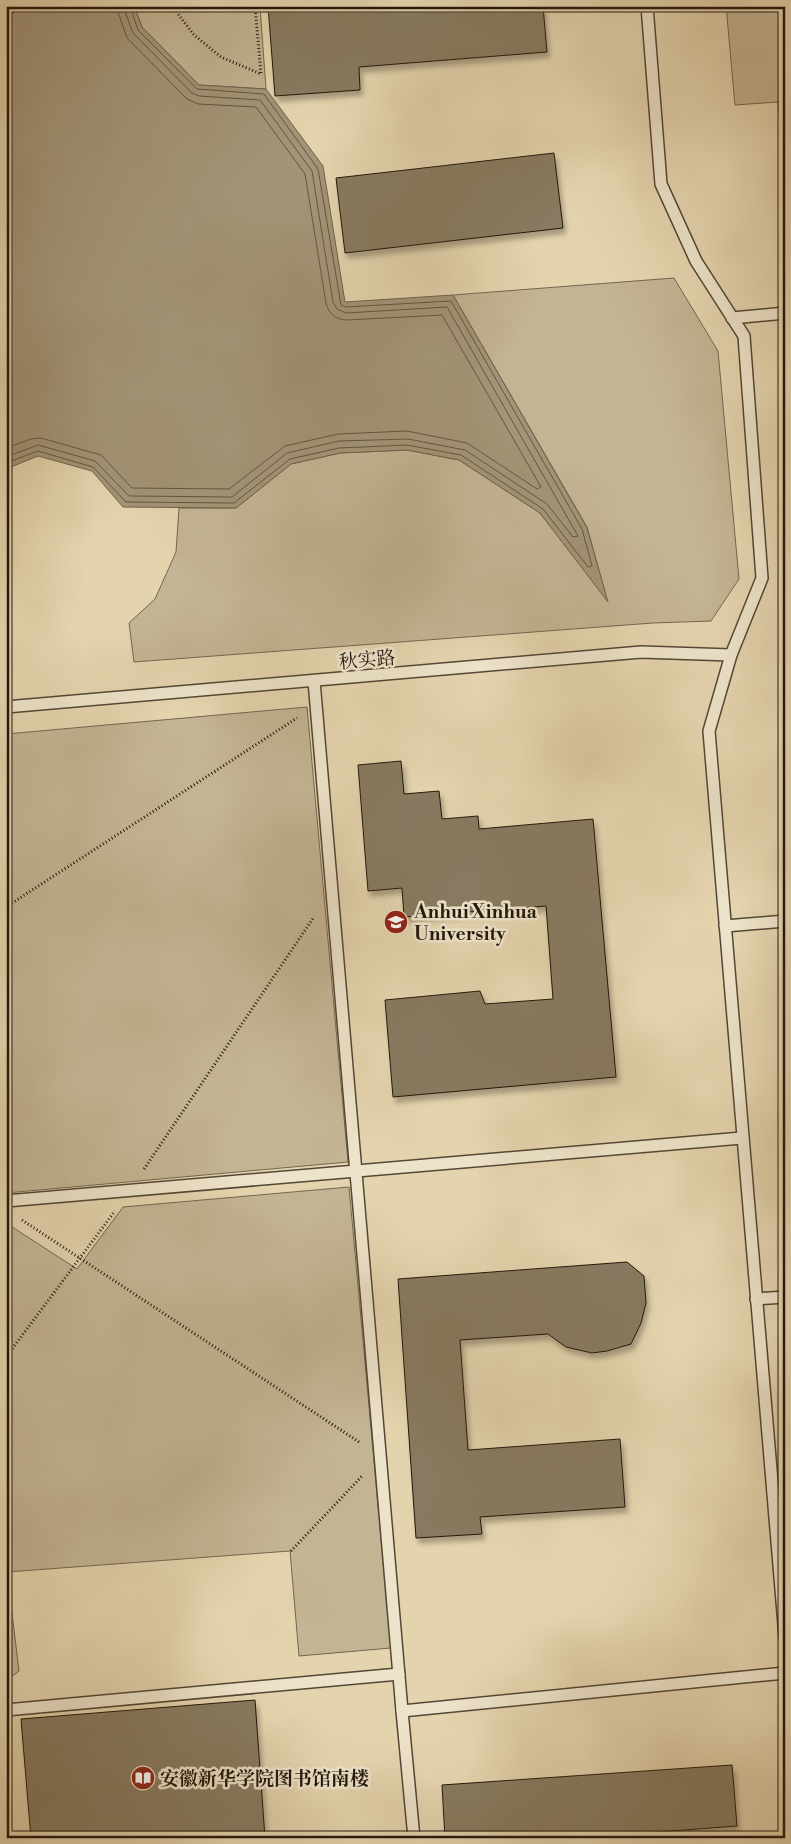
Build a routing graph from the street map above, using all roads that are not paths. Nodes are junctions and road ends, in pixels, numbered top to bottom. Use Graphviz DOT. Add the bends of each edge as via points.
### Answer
graph roads {
  1 [pos="647,6"];
  2 [pos="785,313"];
  3 [pos="732,318"];
  4 [pos="731,655"];
  5 [pos="314,681"];
  6 [pos="6,707"];
  7 [pos="785,921"];
  8 [pos="725,926"];
  9 [pos="742,1138"];
  10 [pos="356,1171"];
  11 [pos="6,1201"];
  12 [pos="785,1297"];
  13 [pos="756,1300"];
  14 [pos="785,1637"];
  15 [pos="785,1672"];
  16 [pos="399,1674"];
  17 [pos="6,1710"];
  18 [pos="402,1710"];
  19 [pos="414,1838"];
  1 -- 3 [label="lane" via="661,184 696,261"];
  2 -- 3 [label="lane"];
  3 -- 4 [label="lane" via="744,336 762,578"];
  4 -- 5 [label="lane, 秋实路" via="641,652"];
  4 -- 8 [label="lane" via="709,731"];
  5 -- 6 [label="lane, 秋实路"];
  5 -- 10 [label="lane"];
  7 -- 8 [label="lane"];
  8 -- 9 [label="lane"];
  9 -- 10 [label="lane"];
  9 -- 13 [label="lane"];
  10 -- 11 [label="lane"];
  10 -- 16 [label="lane"];
  12 -- 13 [label="lane"];
  13 -- 14 [label="lane"];
  15 -- 18 [label="lane"];
  16 -- 17 [label="lane"];
  16 -- 18 [label="lane"];
  18 -- 19 [label="lane"];
}
